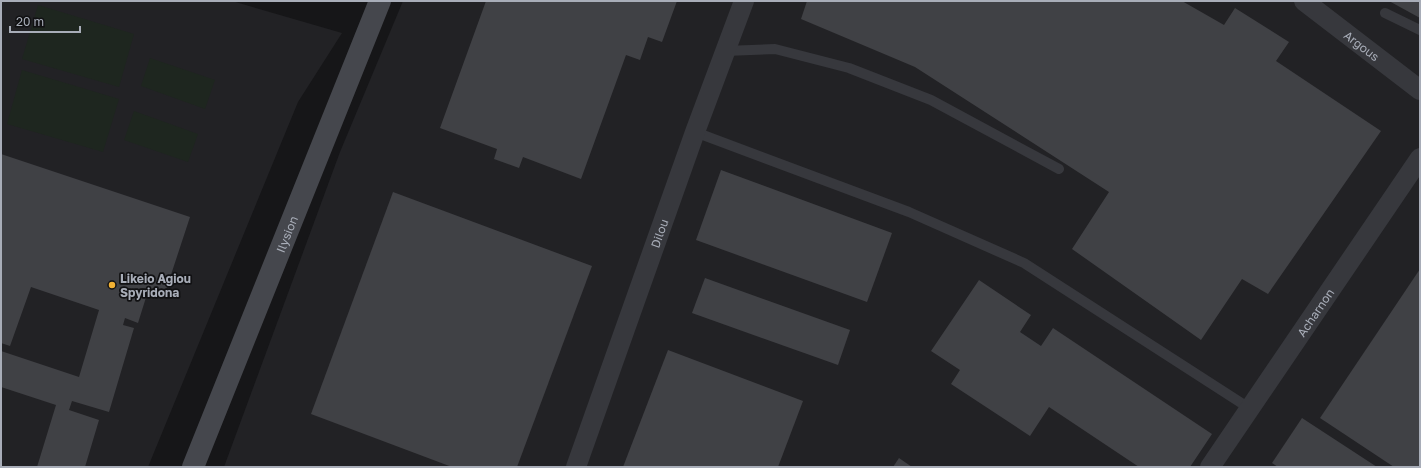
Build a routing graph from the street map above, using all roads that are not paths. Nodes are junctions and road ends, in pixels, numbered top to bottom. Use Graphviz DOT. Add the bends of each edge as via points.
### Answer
graph roads {
  1 [pos="380,1"];
  2 [pos="744,1"];
  3 [pos="1304,1"];
  4 [pos="1385,13"];
  5 [pos="1420,30"];
  6 [pos="725,51"];
  7 [pos="1420,90"];
  8 [pos="695,132"];
  9 [pos="1420,158"];
  10 [pos="1059,169"];
  11 [pos="1249,408"];
  12 [pos="193,467"];
  13 [pos="576,467"];
  14 [pos="1210,467"];
  1 -- 12 [label="street, Ilysion"];
  2 -- 6 [label="street, Dilou"];
  3 -- 7 [label="street, Argous"];
  4 -- 5 [label="lane"];
  6 -- 8 [label="street, Dilou"];
  6 -- 10 [label="lane" via="775,49 849,68 931,100"];
  8 -- 11 [label="lane" via="909,212 1024,263"];
  8 -- 13 [label="street, Dilou"];
  9 -- 11 [label="street, Acharnon"];
  11 -- 14 [label="street, Acharnon"];
}
